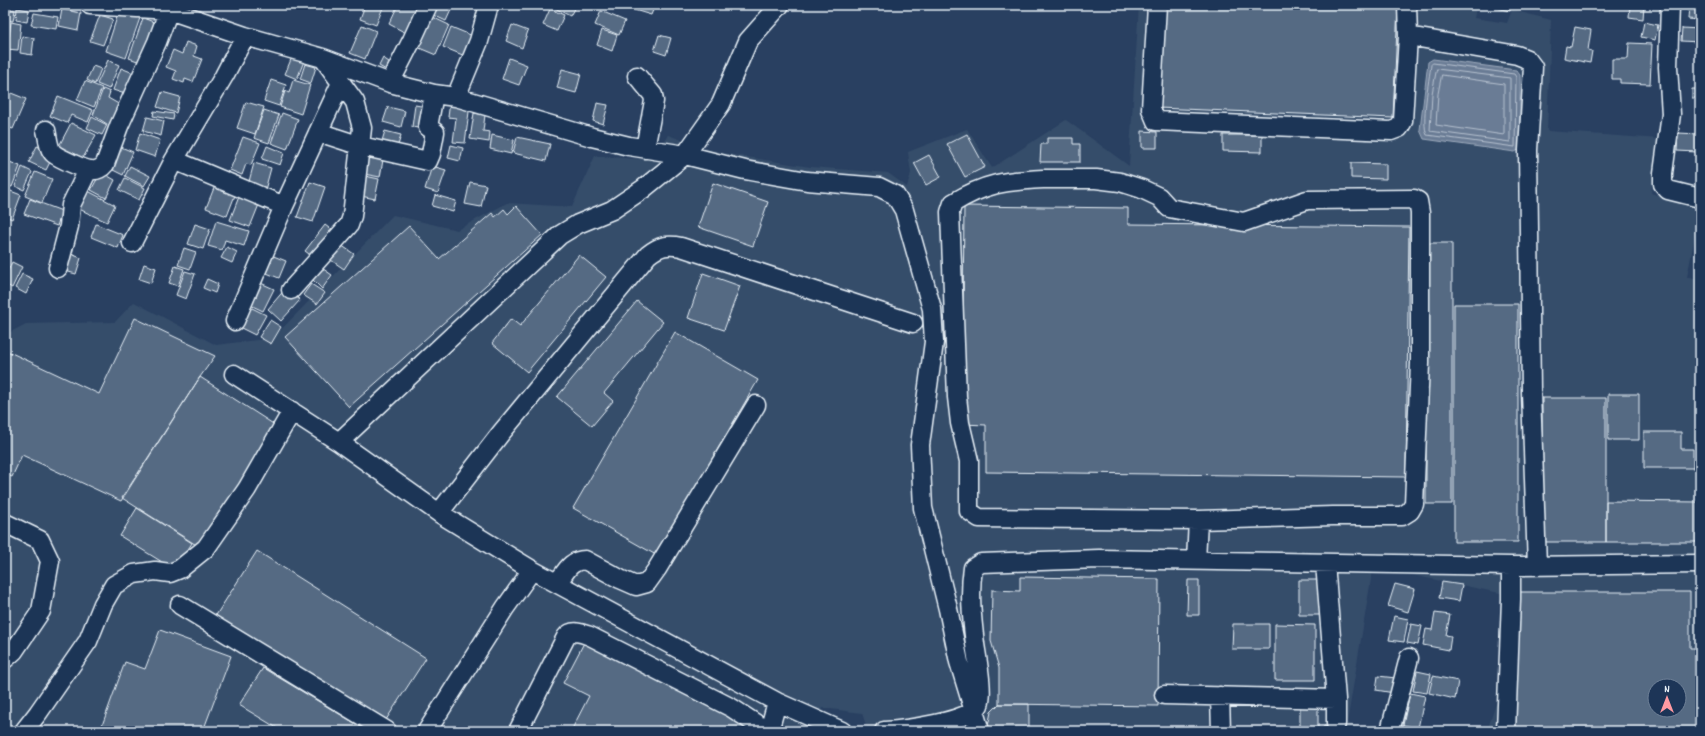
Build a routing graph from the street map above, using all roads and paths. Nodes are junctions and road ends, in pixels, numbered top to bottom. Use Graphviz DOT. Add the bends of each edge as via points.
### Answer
graph roads {
  1 [pos="90,5"];
  2 [pos="428,5"];
  3 [pos="489,5"];
  4 [pos="780,5"];
  5 [pos="1157,5"];
  6 [pos="1407,5"];
  7 [pos="1670,5"];
  8 [pos="169,10"];
  9 [pos="245,36"];
  10 [pos="1408,36"];
  11 [pos="323,58"];
  12 [pos="637,76"];
  13 [pos="342,83"];
  14 [pos="390,83"];
  15 [pos="434,94"];
  16 [pos="456,97"];
  17 [pos="46,130"];
  18 [pos="318,132"];
  19 [pos="361,146"];
  20 [pos="646,149"];
  21 [pos="685,155"];
  22 [pos="174,160"];
  23 [pos="88,170"];
  24 [pos="1700,198"];
  25 [pos="284,206"];
  26 [pos="132,243"];
  27 [pos="58,268"];
  28 [pos="291,290"];
  29 [pos="235,321"];
  30 [pos="913,323"];
  31 [pos="234,374"];
  32 [pos="756,405"];
  33 [pos="292,411"];
  34 [pos="339,442"];
  35 [pos="439,513"];
  36 [pos="1198,520"];
  37 [pos="5,522"];
  38 [pos="1196,561"];
  39 [pos="1325,563"];
  40 [pos="1700,564"];
  41 [pos="1511,566"];
  42 [pos="1537,566"];
  43 [pos="532,570"];
  44 [pos="558,583"];
  45 [pos="180,605"];
  46 [pos="1409,658"];
  47 [pos="5,659"];
  48 [pos="1164,695"];
  49 [pos="1220,696"];
  50 [pos="1336,698"];
  51 [pos="777,702"];
  52 [pos="973,712"];
  53 [pos="1336,724"];
  54 [pos="24,731"];
  55 [pos="387,731"];
  56 [pos="427,731"];
  57 [pos="518,731"];
  58 [pos="768,731"];
  59 [pos="842,731"];
  60 [pos="884,731"];
  61 [pos="980,731"];
  62 [pos="1221,731"];
  63 [pos="1390,731"];
  64 [pos="1506,731"];
  1 -- 8 [label="street"];
  2 -- 14 [label="street"];
  3 -- 16 [label="street" via="479,41"];
  4 -- 21 [label="street" via="748,41 721,104"];
  5 -- 10 [label="street" via="1151,109 1156,121 1391,131 1399,128 1403,121"];
  6 -- 10 [label="street"];
  7 -- 24 [label="street" via="1668,67 1671,114 1663,184 1668,190"];
  8 -- 9 [label="street"];
  8 -- 23 [label="street" via="105,164 95,170"];
  9 -- 11 [label="street"];
  9 -- 22 [label="street"];
  10 -- 42 [label="street" via="1517,55 1527,59 1532,67 1528,173 1531,392"];
  11 -- 13 [label="street"];
  11 -- 14 [label="street"];
  12 -- 20 [label="street" via="653,95 654,101"];
  13 -- 18 [label="street"];
  13 -- 19 [label="street" via="355,102 362,128"];
  14 -- 15 [label="street"];
  15 -- 16 [label="street"];
  15 -- 19 [label="street" via="428,127 435,132 428,161"];
  16 -- 20 [label="street" via="592,137"];
  17 -- 23 [label="street" via="54,154"];
  18 -- 19 [label="street"];
  18 -- 25 [label="street"];
  19 -- 28 [label="street" via="349,225"];
  20 -- 21 [label="street"];
  21 -- 34 [label="street" via="612,210 578,224 560,235"];
  21 -- 52 [label="street" via="807,182 879,187 895,195 900,201 932,309 934,342 920,446 923,508"];
  22 -- 25 [label="street"];
  22 -- 26 [label="street"];
  23 -- 27 [label="street" via="71,205 69,226"];
  25 -- 29 [label="street"];
  30 -- 35 [label="street" via="681,248 663,246 648,255 501,433"];
  31 -- 33 [label="street"];
  32 -- 44 [label="street" via="647,583 636,586 585,560 579,560 573,562"];
  33 -- 34 [label="street"];
  33 -- 54 [label="street" via="247,489 206,548 180,569 170,573 154,571 134,574 114,585 88,641"];
  34 -- 35 [label="street"];
  35 -- 43 [label="street"];
  36 -- 36 [label="street" via="979,518 969,511 969,461 957,397 950,212 953,204 984,187 1012,181 1043,179 1096,179 1120,182 1142,188 1159,197 1169,208 1244,222 1307,200 1418,201 1420,363 1414,504 1410,511 1402,516"];
  36 -- 38 [label="street"];
  37 -- 47 [label="street" via="40,540 50,561 41,610 14,651"];
  38 -- 39 [label="street"];
  38 -- 52 [label="street" via="1099,559 981,563 973,568 971,605 980,690 979,704"];
  39 -- 41 [label="street"];
  39 -- 50 [label="street"];
  40 -- 42 [label="street"];
  41 -- 42 [label="street"];
  41 -- 64 [label="street"];
  43 -- 44 [label="street"];
  43 -- 56 [label="street"];
  44 -- 51 [label="street"];
  45 -- 55 [label="street"];
  46 -- 63 [label="street"];
  48 -- 49 [label="street"];
  49 -- 50 [label="street"];
  49 -- 62 [label="street"];
  50 -- 53 [label="street"];
  51 -- 58 [label="street"];
  51 -- 59 [label="street"];
  52 -- 60 [label="street" via="931,725"];
  52 -- 61 [label="street"];
  57 -- 58 [label="street" via="566,637 569,633 580,632 732,708"];
}
